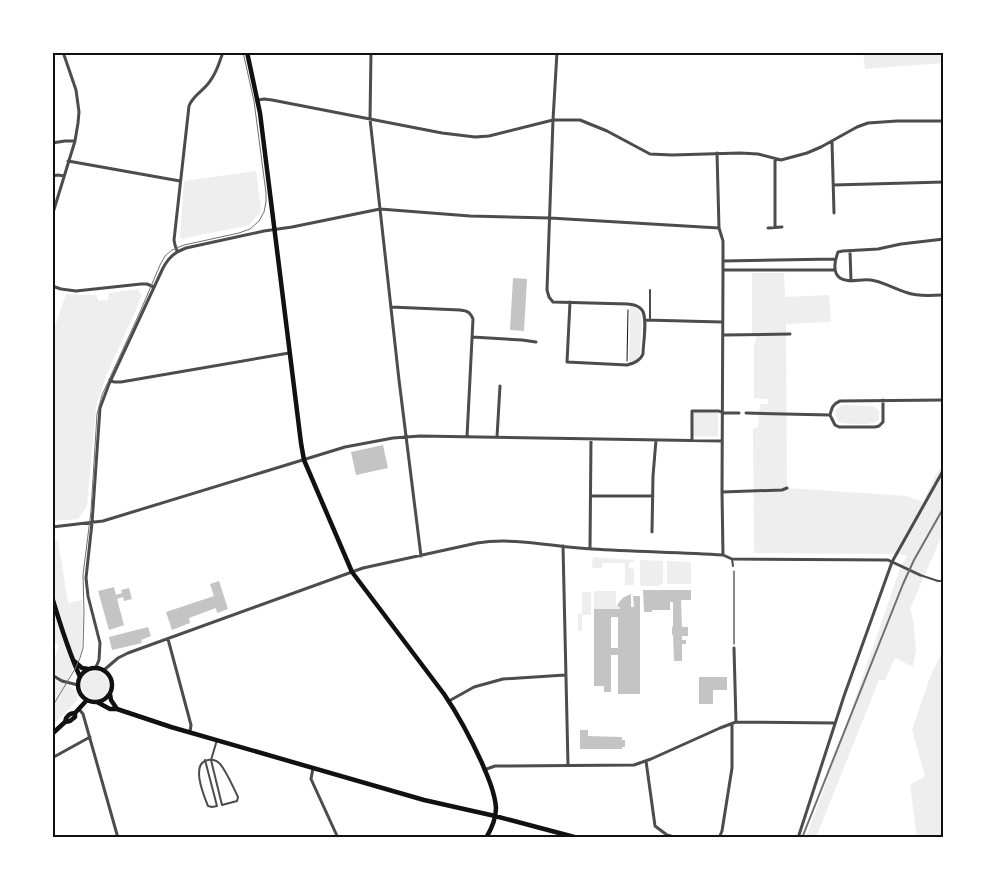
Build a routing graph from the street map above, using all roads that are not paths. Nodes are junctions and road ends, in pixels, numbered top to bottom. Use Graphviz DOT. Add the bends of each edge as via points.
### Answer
graph roads {
  1 [pos="63,52"];
  2 [pos="223,52"];
  3 [pos="247,52"];
  4 [pos="371,52"];
  5 [pos="557,52"];
  6 [pos="258,100"];
  7 [pos="370,119"];
  8 [pos="553,120"];
  9 [pos="944,121"];
  10 [pos="75,141"];
  11 [pos="832,142"];
  12 [pos="52,143"];
  13 [pos="717,153"];
  14 [pos="775,159"];
  15 [pos="68,161"];
  16 [pos="52,176"];
  17 [pos="64,176"];
  18 [pos="180,181"];
  19 [pos="944,182"];
  20 [pos="833,185"];
  21 [pos="380,209"];
  22 [pos="834,213"];
  23 [pos="52,216"];
  24 [pos="550,218"];
  25 [pos="782,227"];
  26 [pos="719,228"];
  27 [pos="768,228"];
  28 [pos="775,228"];
  29 [pos="274,229"];
  30 [pos="944,239"];
  31 [pos="850,251"];
  32 [pos="177,252"];
  33 [pos="835,259"];
  34 [pos="723,261"];
  35 [pos="723,270"];
  36 [pos="835,270"];
  37 [pos="851,281"];
  38 [pos="52,286"];
  39 [pos="154,287"];
  40 [pos="650,290"];
  41 [pos="944,295"];
  42 [pos="570,302"];
  43 [pos="391,307"];
  44 [pos="645,320"];
  45 [pos="650,320"];
  46 [pos="722,322"];
  47 [pos="790,334"];
  48 [pos="723,335"];
  49 [pos="472,337"];
  50 [pos="536,342"];
  51 [pos="289,353"];
  52 [pos="110,380"];
  53 [pos="500,386"];
  54 [pos="883,400"];
  55 [pos="944,400"];
  56 [pos="723,413"];
  57 [pos="739,413"];
  58 [pos="746,413"];
  59 [pos="830,414"];
  60 [pos="406,436"];
  61 [pos="467,437"];
  62 [pos="497,437"];
  63 [pos="591,439"];
  64 [pos="656,440"];
  65 [pos="692,440"];
  66 [pos="722,441"];
  67 [pos="304,460"];
  68 [pos="944,469"];
  69 [pos="787,488"];
  70 [pos="722,492"];
  71 [pos="591,496"];
  72 [pos="653,496"];
  73 [pos="92,523"];
  74 [pos="52,528"];
  75 [pos="652,532"];
  76 [pos="563,546"];
  77 [pos="590,549"];
  78 [pos="723,555"];
  79 [pos="421,556"];
  80 [pos="732,559"];
  81 [pos="892,562"];
  82 [pos="733,566"];
  83 [pos="352,572"];
  84 [pos="920,575"];
  85 [pos="944,581"];
  86 [pos="52,597"];
  87 [pos="168,639"];
  88 [pos="734,648"];
  89 [pos="73,660"];
  90 [pos="96,667"];
  91 [pos="88,669"];
  92 [pos="104,670"];
  93 [pos="52,675"];
  94 [pos="565,675"];
  95 [pos="80,677"];
  96 [pos="78,685"];
  97 [pos="110,694"];
  98 [pos="87,700"];
  99 [pos="449,701"];
  100 [pos="97,702"];
  101 [pos="117,709"];
  102 [pos="77,711"];
  103 [pos="734,723"];
  104 [pos="835,723"];
  105 [pos="190,732"];
  106 [pos="52,734"];
  107 [pos="90,737"];
  108 [pos="216,740"];
  109 [pos="52,758"];
  110 [pos="205,760"];
  111 [pos="211,760"];
  112 [pos="646,761"];
  113 [pos="568,764"];
  114 [pos="313,768"];
  115 [pos="484,770"];
  116 [pos="495,816"];
  117 [pos="118,838"];
  118 [pos="338,838"];
  119 [pos="486,838"];
  120 [pos="578,838"];
  121 [pos="678,838"];
  122 [pos="719,838"];
  123 [pos="798,838"];
  1 -- 10 [label="street" via="78,100"];
  2 -- 18 [label="street" via="212,80 190,103"];
  3 -- 6 [label="main road"];
  4 -- 7 [label="street"];
  5 -- 8 [label="street"];
  6 -- 7 [label="street"];
  6 -- 29 [label="main road"];
  7 -- 8 [label="street" via="476,137"];
  7 -- 21 [label="street"];
  8 -- 13 [label="street" via="590,123 650,154"];
  8 -- 24 [label="street"];
  9 -- 11 [label="street" via="868,123"];
  10 -- 12 [label="street"];
  10 -- 15 [label="street"];
  11 -- 14 [label="street" via="807,153"];
  11 -- 20 [label="street"];
  13 -- 14 [label="street" via="758,154"];
  13 -- 26 [label="street"];
  14 -- 28 [label="street"];
  15 -- 17 [label="street"];
  15 -- 18 [label="street"];
  16 -- 17 [label="street"];
  17 -- 23 [label="street"];
  18 -- 32 [label="street" via="174,240"];
  19 -- 20 [label="street"];
  20 -- 22 [label="street"];
  21 -- 24 [label="street"];
  21 -- 29 [label="street"];
  21 -- 43 [label="street"];
  24 -- 26 [label="street"];
  24 -- 42 [label="street" via="548,297 553,302"];
  25 -- 28 [label="street"];
  26 -- 34 [label="street"];
  27 -- 28 [label="street"];
  29 -- 32 [label="street"];
  29 -- 51 [label="main road"];
  30 -- 31 [label="street"];
  31 -- 33 [label="street" via="838,252"];
  31 -- 37 [label="street"];
  32 -- 39 [label="street" via="167,261"];
  33 -- 34 [label="street"];
  33 -- 36 [label="street"];
  34 -- 35 [label="street"];
  35 -- 36 [label="street"];
  35 -- 46 [label="street"];
  36 -- 37 [label="street" via="841,279"];
  37 -- 41 [label="street" via="872,280 911,294"];
  38 -- 39 [label="street" via="76,291 141,284"];
  39 -- 52 [label="street"];
  40 -- 45 [label="lane"];
  42 -- 44 [label="street" via="637,306"];
  42 -- 44 [label="street" via="567,362 627,365 635,362 642,354"];
  43 -- 49 [label="street" via="468,311 473,319"];
  43 -- 60 [label="street"];
  44 -- 45 [label="street"];
  45 -- 46 [label="street"];
  46 -- 48 [label="street"];
  47 -- 48 [label="street"];
  48 -- 56 [label="street"];
  49 -- 50 [label="street"];
  49 -- 61 [label="street"];
  51 -- 52 [label="street" via="121,382"];
  51 -- 67 [label="main road"];
  52 -- 73 [label="street" via="100,413"];
  53 -- 62 [label="street"];
  54 -- 55 [label="street"];
  54 -- 59 [label="street" via="840,401 835,403"];
  54 -- 59 [label="street" via="883,422 880,426 839,427"];
  56 -- 57 [label="street"];
  56 -- 65 [label="street" via="692,411"];
  56 -- 66 [label="street"];
  58 -- 59 [label="street"];
  60 -- 61 [label="street"];
  60 -- 67 [label="street" via="356,445"];
  60 -- 79 [label="street"];
  61 -- 62 [label="street"];
  62 -- 63 [label="street"];
  63 -- 64 [label="street"];
  63 -- 71 [label="street"];
  64 -- 65 [label="street"];
  64 -- 72 [label="street"];
  65 -- 66 [label="street"];
  66 -- 70 [label="street"];
  67 -- 73 [label="street"];
  67 -- 83 [label="main road"];
  68 -- 81 [label="street"];
  69 -- 70 [label="street"];
  70 -- 78 [label="street"];
  71 -- 72 [label="street"];
  71 -- 77 [label="street"];
  72 -- 75 [label="street"];
  73 -- 74 [label="street"];
  73 -- 90 [label="street" via="86,585 100,645"];
  76 -- 77 [label="street"];
  76 -- 79 [label="street" via="492,541"];
  76 -- 94 [label="street"];
  77 -- 78 [label="street"];
  78 -- 80 [label="street"];
  79 -- 83 [label="street"];
  80 -- 81 [label="street"];
  80 -- 82 [label="lane"];
  81 -- 84 [label="street"];
  81 -- 104 [label="street"];
  83 -- 87 [label="street"];
  83 -- 99 [label="main road"];
  84 -- 85 [label="lane"];
  86 -- 89 [label="main road"];
  87 -- 92 [label="street" via="122,656"];
  87 -- 105 [label="street" via="191,725"];
  88 -- 103 [label="street"];
  89 -- 91 [label="main road"];
  89 -- 95 [label="main road"];
  90 -- 91 [label="main road"];
  90 -- 92 [label="main road"];
  91 -- 95 [label="main road"];
  92 -- 97 [label="main road" via="112,680"];
  93 -- 96 [label="street"];
  94 -- 99 [label="street" via="500,679 474,687"];
  94 -- 113 [label="street"];
  95 -- 96 [label="main road"];
  96 -- 98 [label="main road"];
  97 -- 100 [label="main road"];
  97 -- 101 [label="main road"];
  98 -- 100 [label="main road"];
  98 -- 102 [label="main road"];
  99 -- 115 [label="main road"];
  100 -- 101 [label="main road"];
  101 -- 105 [label="main road"];
  102 -- 106 [label="main road" via="75,717"];
  102 -- 107 [label="street" via="83,714"];
  103 -- 104 [label="street"];
  103 -- 112 [label="street"];
  103 -- 122 [label="street" via="732,768"];
  104 -- 123 [label="street"];
  105 -- 108 [label="main road"];
  107 -- 109 [label="street"];
  107 -- 117 [label="street"];
  108 -- 111 [label="lane"];
  108 -- 114 [label="main road"];
  110 -- 110 [label="lane" via="199,769 201,787 208,806 217,806"];
  110 -- 111 [label="lane"];
  111 -- 111 [label="lane" via="222,805 237,801 238,797 221,765"];
  112 -- 113 [label="street" via="634,764"];
  112 -- 121 [label="street" via="655,826 666,835"];
  113 -- 115 [label="street" via="495,766"];
  114 -- 116 [label="main road" via="424,800"];
  114 -- 118 [label="street" via="310,779"];
  115 -- 116 [label="main road" via="495,800"];
  116 -- 119 [label="main road"];
  116 -- 120 [label="main road"];
}
